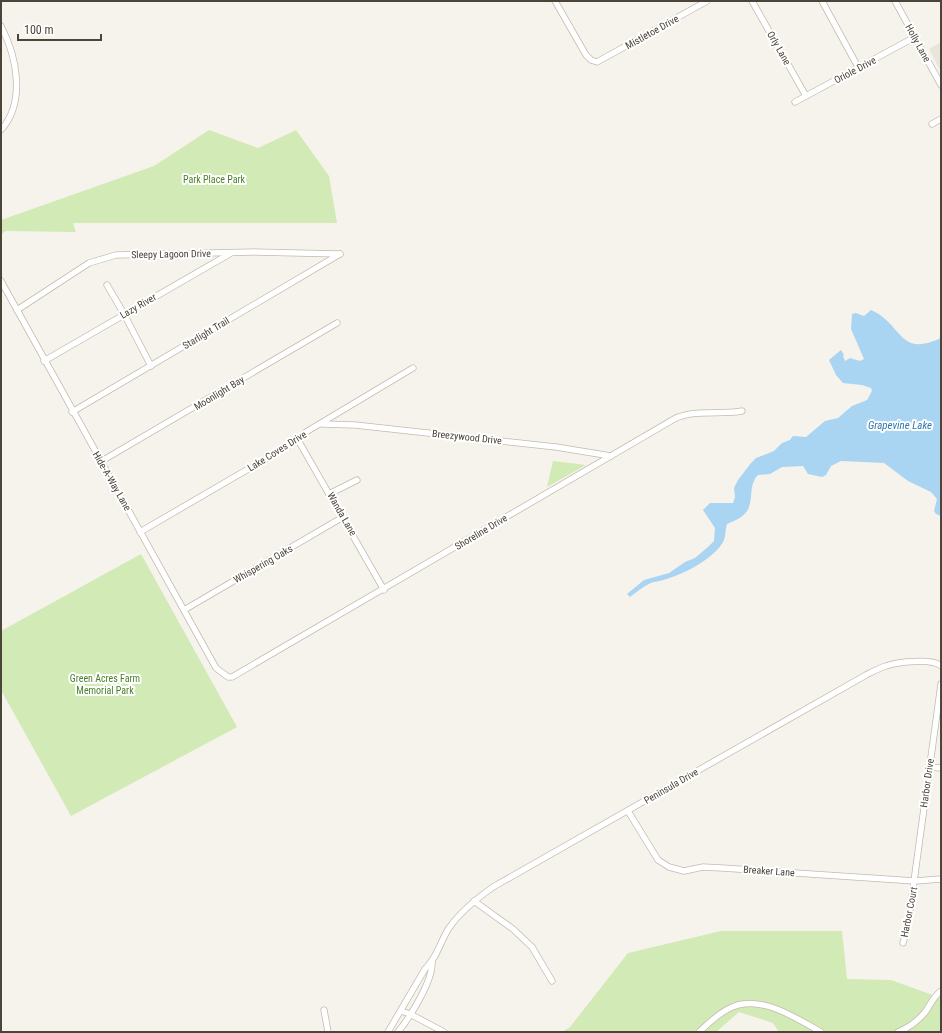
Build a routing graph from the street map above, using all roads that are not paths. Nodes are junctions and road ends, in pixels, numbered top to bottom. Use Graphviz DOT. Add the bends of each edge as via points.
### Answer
graph roads {
  1 [pos="555,1"];
  2 [pos="707,1"];
  3 [pos="752,1"];
  4 [pos="822,1"];
  5 [pos="895,1"];
  6 [pos="1,26"];
  7 [pos="915,37"];
  8 [pos="858,68"];
  9 [pos="941,85"];
  10 [pos="806,96"];
  11 [pos="795,102"];
  12 [pos="941,119"];
  13 [pos="932,124"];
  14 [pos="1,130"];
  15 [pos="232,253"];
  16 [pos="340,254"];
  17 [pos="1,281"];
  18 [pos="107,285"];
  19 [pos="17,310"];
  20 [pos="124,314"];
  21 [pos="337,323"];
  22 [pos="44,361"];
  23 [pos="151,366"];
  24 [pos="413,368"];
  25 [pos="742,411"];
  26 [pos="72,412"];
  27 [pos="321,424"];
  28 [pos="298,440"];
  29 [pos="611,456"];
  30 [pos="100,462"];
  31 [pos="357,480"];
  32 [pos="330,494"];
  33 [pos="343,517"];
  34 [pos="140,532"];
  35 [pos="384,590"];
  36 [pos="184,610"];
  37 [pos="941,666"];
  38 [pos="228,677"];
  39 [pos="941,684"];
  40 [pos="929,767"];
  41 [pos="941,768"];
  42 [pos="628,811"];
  43 [pos="941,879"];
  44 [pos="915,881"];
  45 [pos="474,900"];
  46 [pos="903,943"];
  47 [pos="432,962"];
  48 [pos="552,981"];
  49 [pos="941,991"];
  50 [pos="324,1010"];
  51 [pos="401,1011"];
  52 [pos="410,1014"];
  53 [pos="328,1032"];
  54 [pos="388,1032"];
  55 [pos="398,1032"];
  56 [pos="444,1032"];
  57 [pos="699,1032"];
  58 [pos="821,1032"];
  59 [pos="898,1032"];
  1 -- 2 [label="street, Mistletoe Drive" via="586,56 597,62"];
  3 -- 10 [label="street, Orly Lane"];
  4 -- 8 [label="street"];
  5 -- 7 [label="street, Holly Lane"];
  6 -- 14 [label="street" via="13,62 18,89 13,110"];
  7 -- 8 [label="street, Oriole Drive"];
  7 -- 9 [label="street, Holly Lane"];
  8 -- 10 [label="street, Oriole Drive"];
  10 -- 11 [label="street, Oriole Drive"];
  12 -- 13 [label="street"];
  15 -- 16 [label="street, Sleepy Lagoon Drive"];
  15 -- 19 [label="street, Sleepy Lagoon Drive" via="110,256 89,263"];
  15 -- 20 [label="street, Lazy River"];
  16 -- 23 [label="street, Starlight Trail"];
  17 -- 19 [label="street, Hide-A-Way Lane"];
  18 -- 20 [label="street"];
  19 -- 22 [label="street, Hide-A-Way Lane"];
  20 -- 22 [label="street, Lazy River"];
  20 -- 23 [label="street"];
  21 -- 30 [label="street, Moonlight Bay"];
  22 -- 26 [label="street, Hide-A-Way Lane"];
  23 -- 26 [label="street, Starlight Trail"];
  24 -- 27 [label="street, Lake Coves Drive"];
  25 -- 29 [label="street, Shoreline Drive" via="681,415"];
  26 -- 30 [label="street, Hide-A-Way Lane"];
  27 -- 28 [label="street, Lake Coves Drive"];
  27 -- 29 [label="street, Breezywood Drive" via="355,425 556,447"];
  28 -- 32 [label="street, Wanda Lane"];
  28 -- 34 [label="street, Lake Coves Drive"];
  29 -- 35 [label="street, Shoreline Drive"];
  30 -- 34 [label="street, Hide-A-Way Lane"];
  31 -- 32 [label="street"];
  32 -- 33 [label="street, Wanda Lane"];
  33 -- 35 [label="street, Wanda Lane"];
  33 -- 36 [label="street, Whispering Oaks"];
  34 -- 36 [label="street, Hide-A-Way Lane"];
  35 -- 38 [label="street, Shoreline Drive"];
  36 -- 38 [label="street, Hide-A-Way Lane" via="217,670"];
  37 -- 42 [label="street, Peninsula Drive" via="932,662 914,662 885,666"];
  39 -- 40 [label="street, Harbor Drive"];
  40 -- 41 [label="street"];
  40 -- 44 [label="street, Harbor Drive"];
  42 -- 44 [label="street, Breaker Lane" via="658,860 684,871 703,867"];
  42 -- 45 [label="street, Peninsula Drive"];
  43 -- 44 [label="street, Breaker Lane"];
  44 -- 46 [label="street, Harbor Court"];
  45 -- 47 [label="street, Peninsula Drive" via="449,928"];
  45 -- 48 [label="street" via="513,929 532,947"];
  47 -- 51 [label="street, Peninsula Drive" via="425,969"];
  47 -- 52 [label="street, Peninsula Drive" via="430,978"];
  49 -- 59 [label="street" via="935,995 925,1012 911,1025"];
  50 -- 53 [label="street"];
  51 -- 52 [label="street"];
  51 -- 54 [label="street, Peninsula Drive"];
  52 -- 55 [label="street, Peninsula Drive"];
  52 -- 56 [label="street"];
  57 -- 58 [label="street" via="729,1009 743,1004 780,1010"];
}
